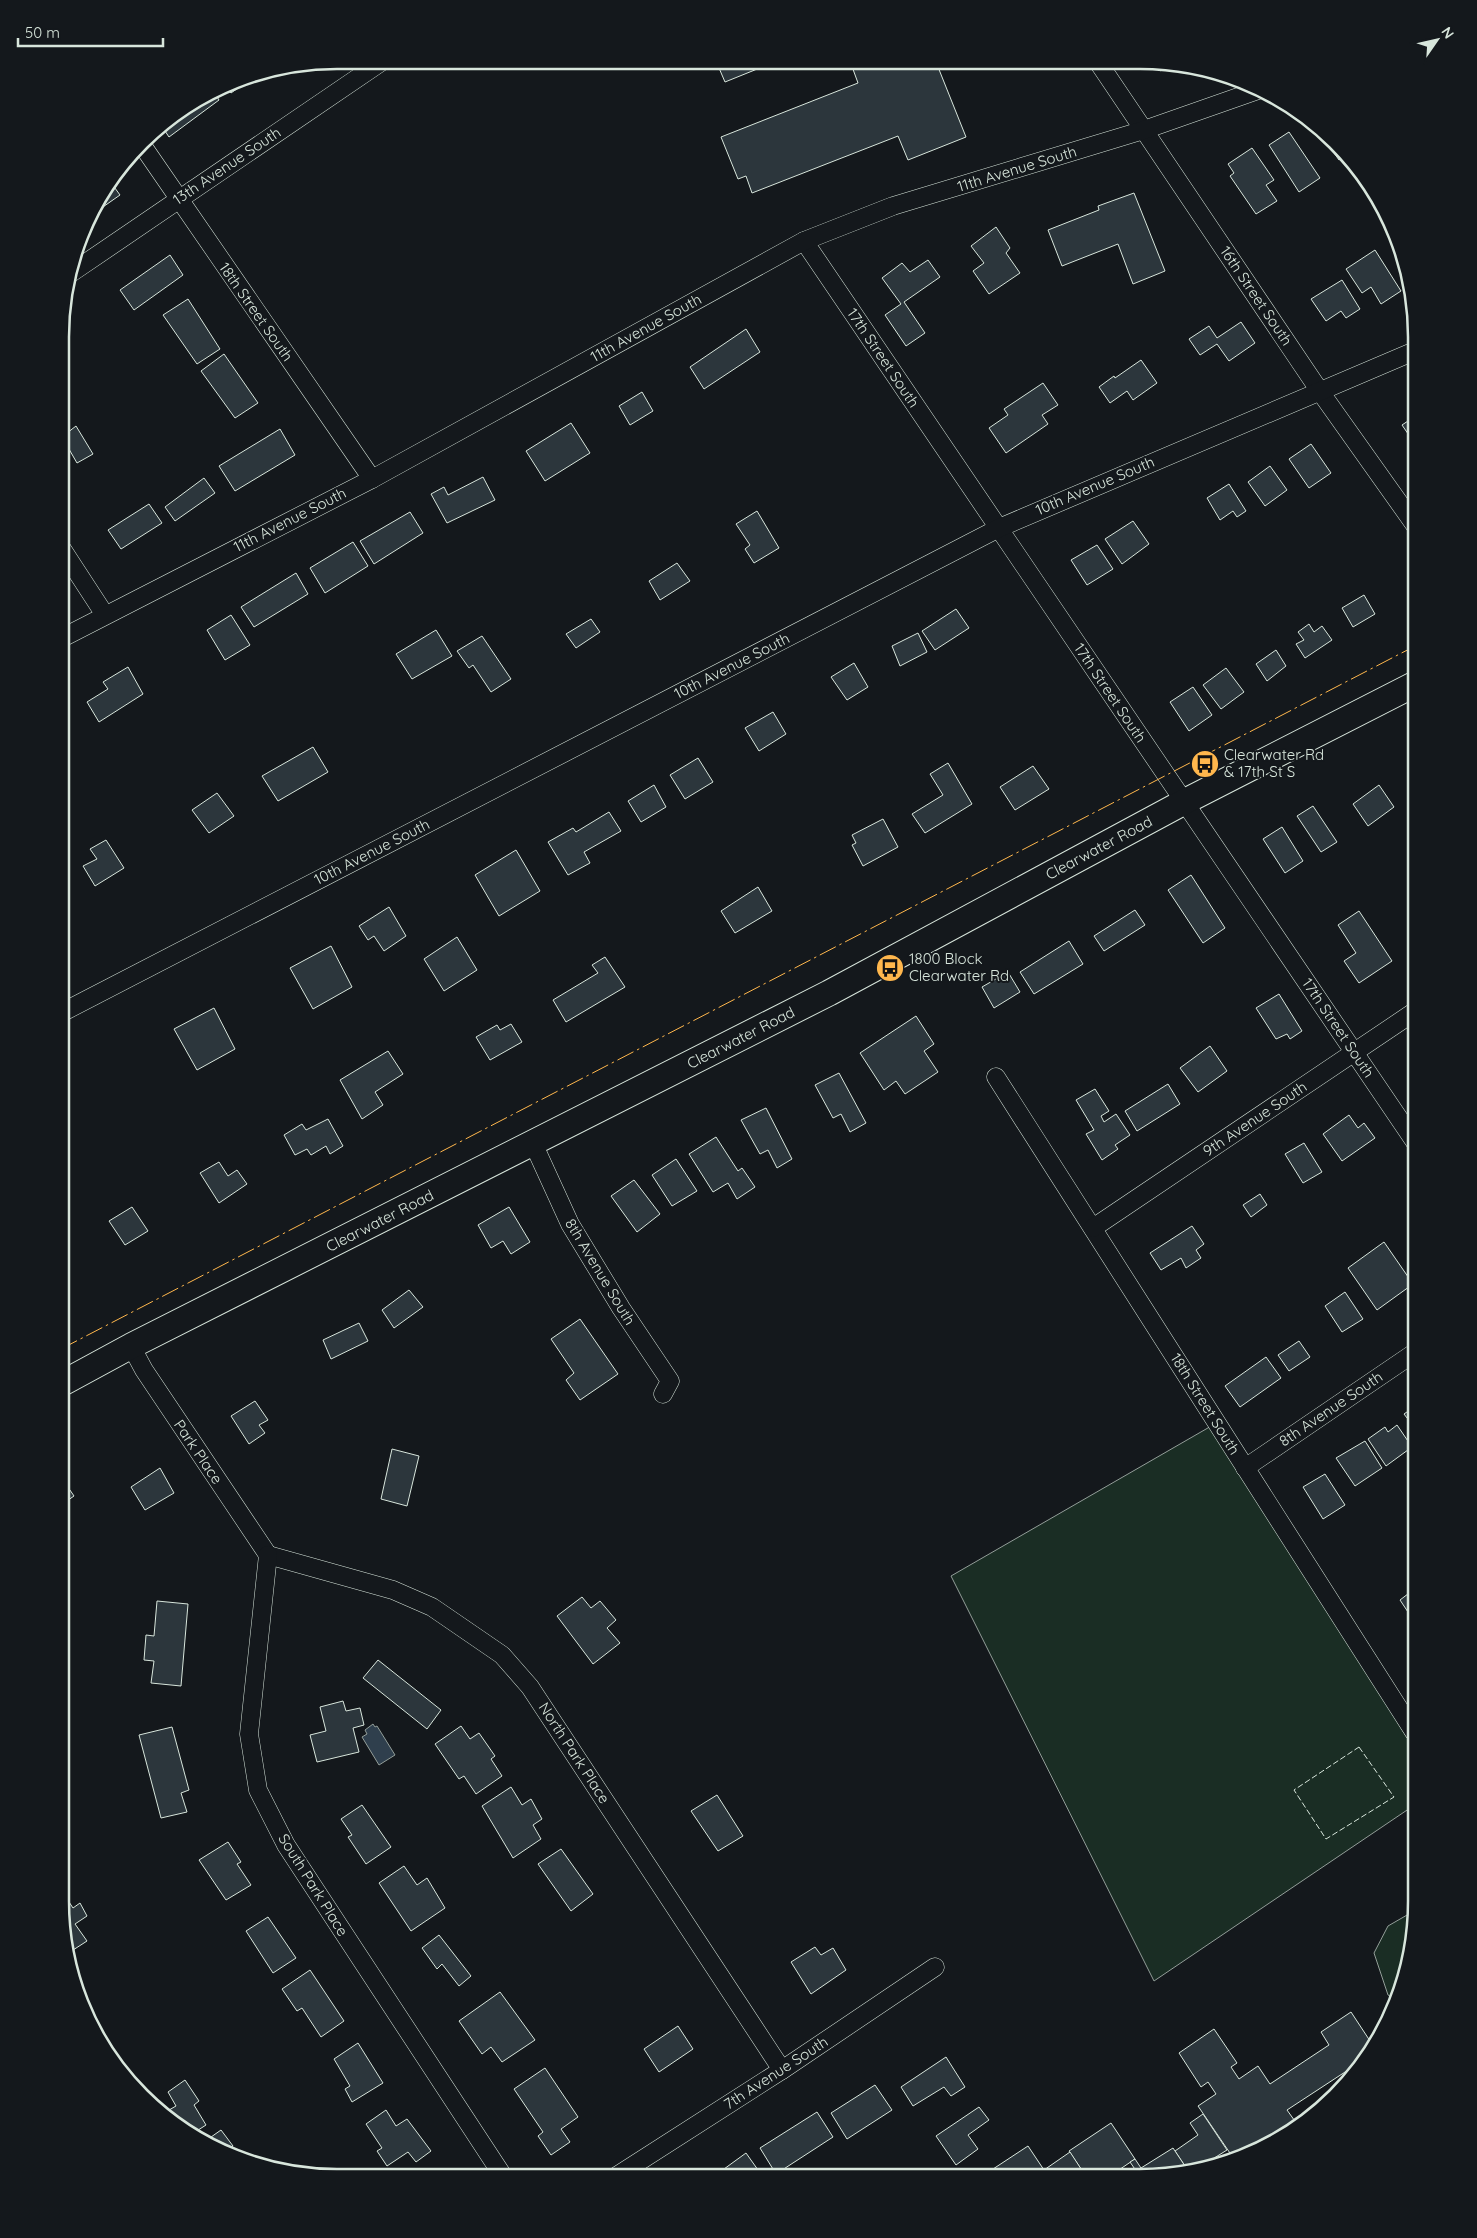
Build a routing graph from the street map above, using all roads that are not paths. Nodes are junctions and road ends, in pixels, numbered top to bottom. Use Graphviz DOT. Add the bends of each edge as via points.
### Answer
graph roads {
  1 [pos="371,69"];
  2 [pos="1103,69"];
  3 [pos="1251,93"];
  4 [pos="1144,130"];
  5 [pos="145,149"];
  6 [pos="178,200"];
  7 [pos="804,241"];
  8 [pos="78,268"];
  9 [pos="1408,354"];
  10 [pos="1319,390"];
  11 [pos="372,479"];
  12 [pos="1408,515"];
  13 [pos="998,528"];
  14 [pos="69,560"];
  15 [pos="105,615"];
  16 [pos="69,634"];
  17 [pos="1408,688"];
  18 [pos="1184,802"];
  19 [pos="69,1009"];
  20 [pos="1408,1016"];
  21 [pos="1354,1052"];
  22 [pos="996,1077"];
  23 [pos="1408,1132"];
  24 [pos="533,1143"];
  25 [pos="1093,1228"];
  26 [pos="131,1346"];
  27 [pos="1408,1357"];
  28 [pos="69,1380"];
  29 [pos="663,1394"];
  30 [pos="1246,1468"];
  31 [pos="268,1555"];
  32 [pos="1408,1720"];
  33 [pos="935,1967"];
  34 [pos="782,2070"];
  35 [pos="498,2169"];
  36 [pos="626,2169"];
  1 -- 6 [label="street, 13th Avenue South"];
  2 -- 4 [label="street, 16th Street South"];
  3 -- 4 [label="street, 11th Avenue South"];
  4 -- 7 [label="street, 11th Avenue South" via="893,206"];
  4 -- 10 [label="street, 16th Street South"];
  5 -- 6 [label="street, 18th Street South"];
  6 -- 8 [label="street, 13th Avenue South"];
  6 -- 11 [label="street, 18th Street South"];
  7 -- 11 [label="street, 11th Avenue South"];
  7 -- 13 [label="street, 17th Street South"];
  9 -- 10 [label="street, 10th Avenue South"];
  10 -- 12 [label="street, 16th Street South"];
  10 -- 13 [label="street, 10th Avenue South"];
  11 -- 15 [label="street, 11th Avenue South"];
  13 -- 18 [label="street, 17th Street South"];
  13 -- 19 [label="street, 10th Avenue South"];
  14 -- 15 [label="street"];
  15 -- 16 [label="street, 11th Avenue South"];
  17 -- 18 [label="street, Clearwater Road"];
  18 -- 21 [label="street, 17th Street South"];
  18 -- 24 [label="street, Clearwater Road" via="829,993"];
  20 -- 21 [label="street, 9th Avenue South"];
  21 -- 23 [label="street, 17th Street South"];
  21 -- 25 [label="street, 9th Avenue South"];
  22 -- 25 [label="street, 18th Street South"];
  24 -- 26 [label="street, Clearwater Road"];
  24 -- 29 [label="street, 8th Avenue South" via="570,1224 670,1381"];
  25 -- 30 [label="street, 18th Street South"];
  26 -- 28 [label="street, Clearwater Road"];
  26 -- 31 [label="street, Park Place"];
  27 -- 30 [label="street, 8th Avenue South"];
  30 -- 32 [label="street, 18th Street South"];
  31 -- 34 [label="street, North Park Place" via="392,1590 432,1608 502,1655 530,1687"];
  31 -- 35 [label="street, South Park Place" via="249,1734 258,1790 286,1845"];
  33 -- 34 [label="street, 7th Avenue South"];
  34 -- 36 [label="street, 7th Avenue South"];
}
